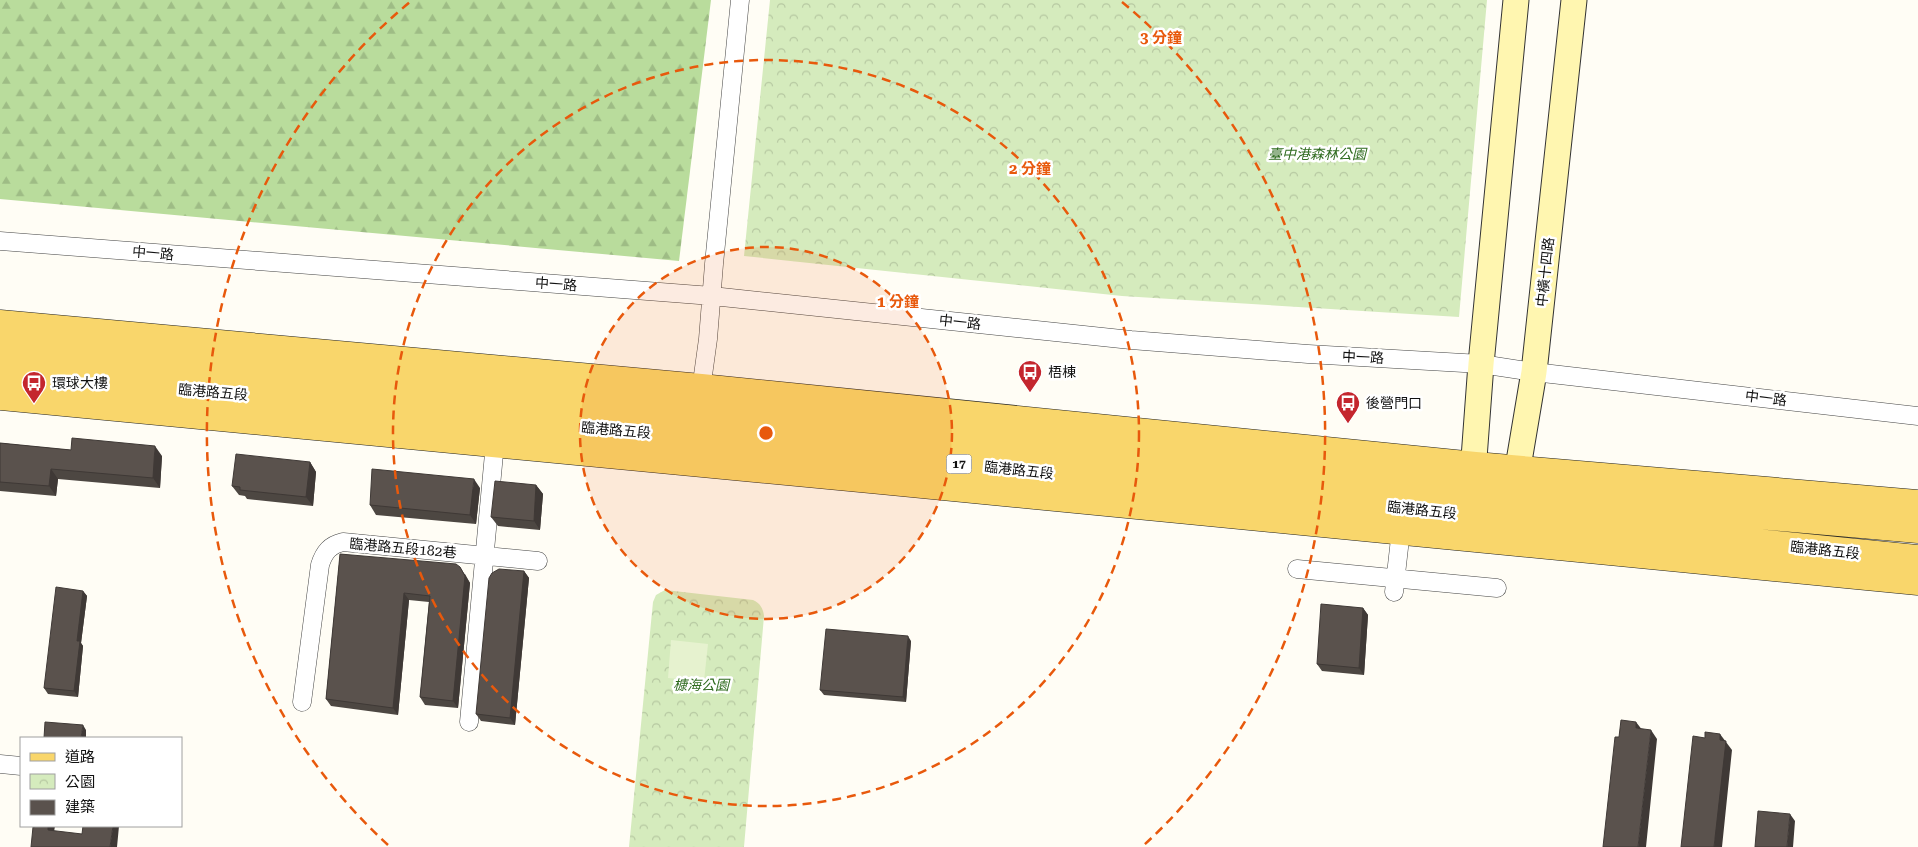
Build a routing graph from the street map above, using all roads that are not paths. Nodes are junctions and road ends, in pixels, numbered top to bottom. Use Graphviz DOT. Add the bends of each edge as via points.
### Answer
graph roads {
  1 [pos="740,0"];
  2 [pos="1516,0"];
  3 [pos="1574,0"];
  4 [pos="0,241"];
  5 [pos="712,296"];
  6 [pos="0,324"];
  7 [pos="0,348"];
  8 [pos="1481,364"];
  9 [pos="0,372"];
  10 [pos="1534,372"];
  11 [pos="0,396"];
  12 [pos="1918,416"];
  13 [pos="698,425"];
  14 [pos="495,443"];
  15 [pos="1404,496"];
  16 [pos="1471,502"];
  17 [pos="1918,504"];
  18 [pos="1512,506"];
  19 [pos="1918,529"];
  20 [pos="485,556"];
  21 [pos="1918,559"];
  22 [pos="538,561"];
  23 [pos="1297,569"];
  24 [pos="1918,581"];
  25 [pos="1395,586"];
  26 [pos="1497,588"];
  27 [pos="302,702"];
  28 [pos="469,722"];
  29 [pos="0,764"];
  30 [pos="20,766"];
  1 -- 5 [label="street"];
  2 -- 8 [label="street"];
  3 -- 10 [label="street, 中橫十四路"];
  4 -- 5 [label="street, 中一路"];
  5 -- 8 [label="street, 中一路" via="1131,340"];
  5 -- 13 [label="street"];
  6 -- 13 [label="main road, 臨港路五段 / 17"];
  7 -- 13 [label="main road, 臨港路五段 / 17"];
  8 -- 10 [label="street, 中一路"];
  8 -- 16 [label="street"];
  9 -- 13 [label="main road, 臨港路五段 / 17"];
  10 -- 12 [label="street, 中一路"];
  10 -- 18 [label="street, 中橫十四路"];
  11 -- 14 [label="main road, 臨港路五段 / 17"];
  13 -- 14 [label="main road, 臨港路五段 / 17"];
  13 -- 15 [label="main road, 臨港路五段 / 17"];
  13 -- 15 [label="main road, 臨港路五段 / 17"];
  14 -- 20 [label="street"];
  15 -- 16 [label="main road, 臨港路五段 / 17"];
  15 -- 16 [label="main road, 臨港路五段 / 17"];
  15 -- 25 [label="street"];
  16 -- 18 [label="main road, 臨港路五段 / 17"];
  16 -- 18 [label="main road, 臨港路五段 / 17"];
  17 -- 18 [label="main road, 臨港路五段 / 17"];
  18 -- 19 [label="main road, 臨港路五段 / 17"];
  18 -- 21 [label="main road, 臨港路五段 / 17"];
  18 -- 24 [label="main road, 臨港路五段 / 17"];
  20 -- 22 [label="street, 臨港路五段182巷"];
  20 -- 27 [label="street, 臨港路五段182巷" via="343,542 330,547 322,558 319,571"];
  20 -- 28 [label="street"];
  23 -- 25 [label="street"];
  25 -- 26 [label="street"];
  29 -- 30 [label="street"];
}
